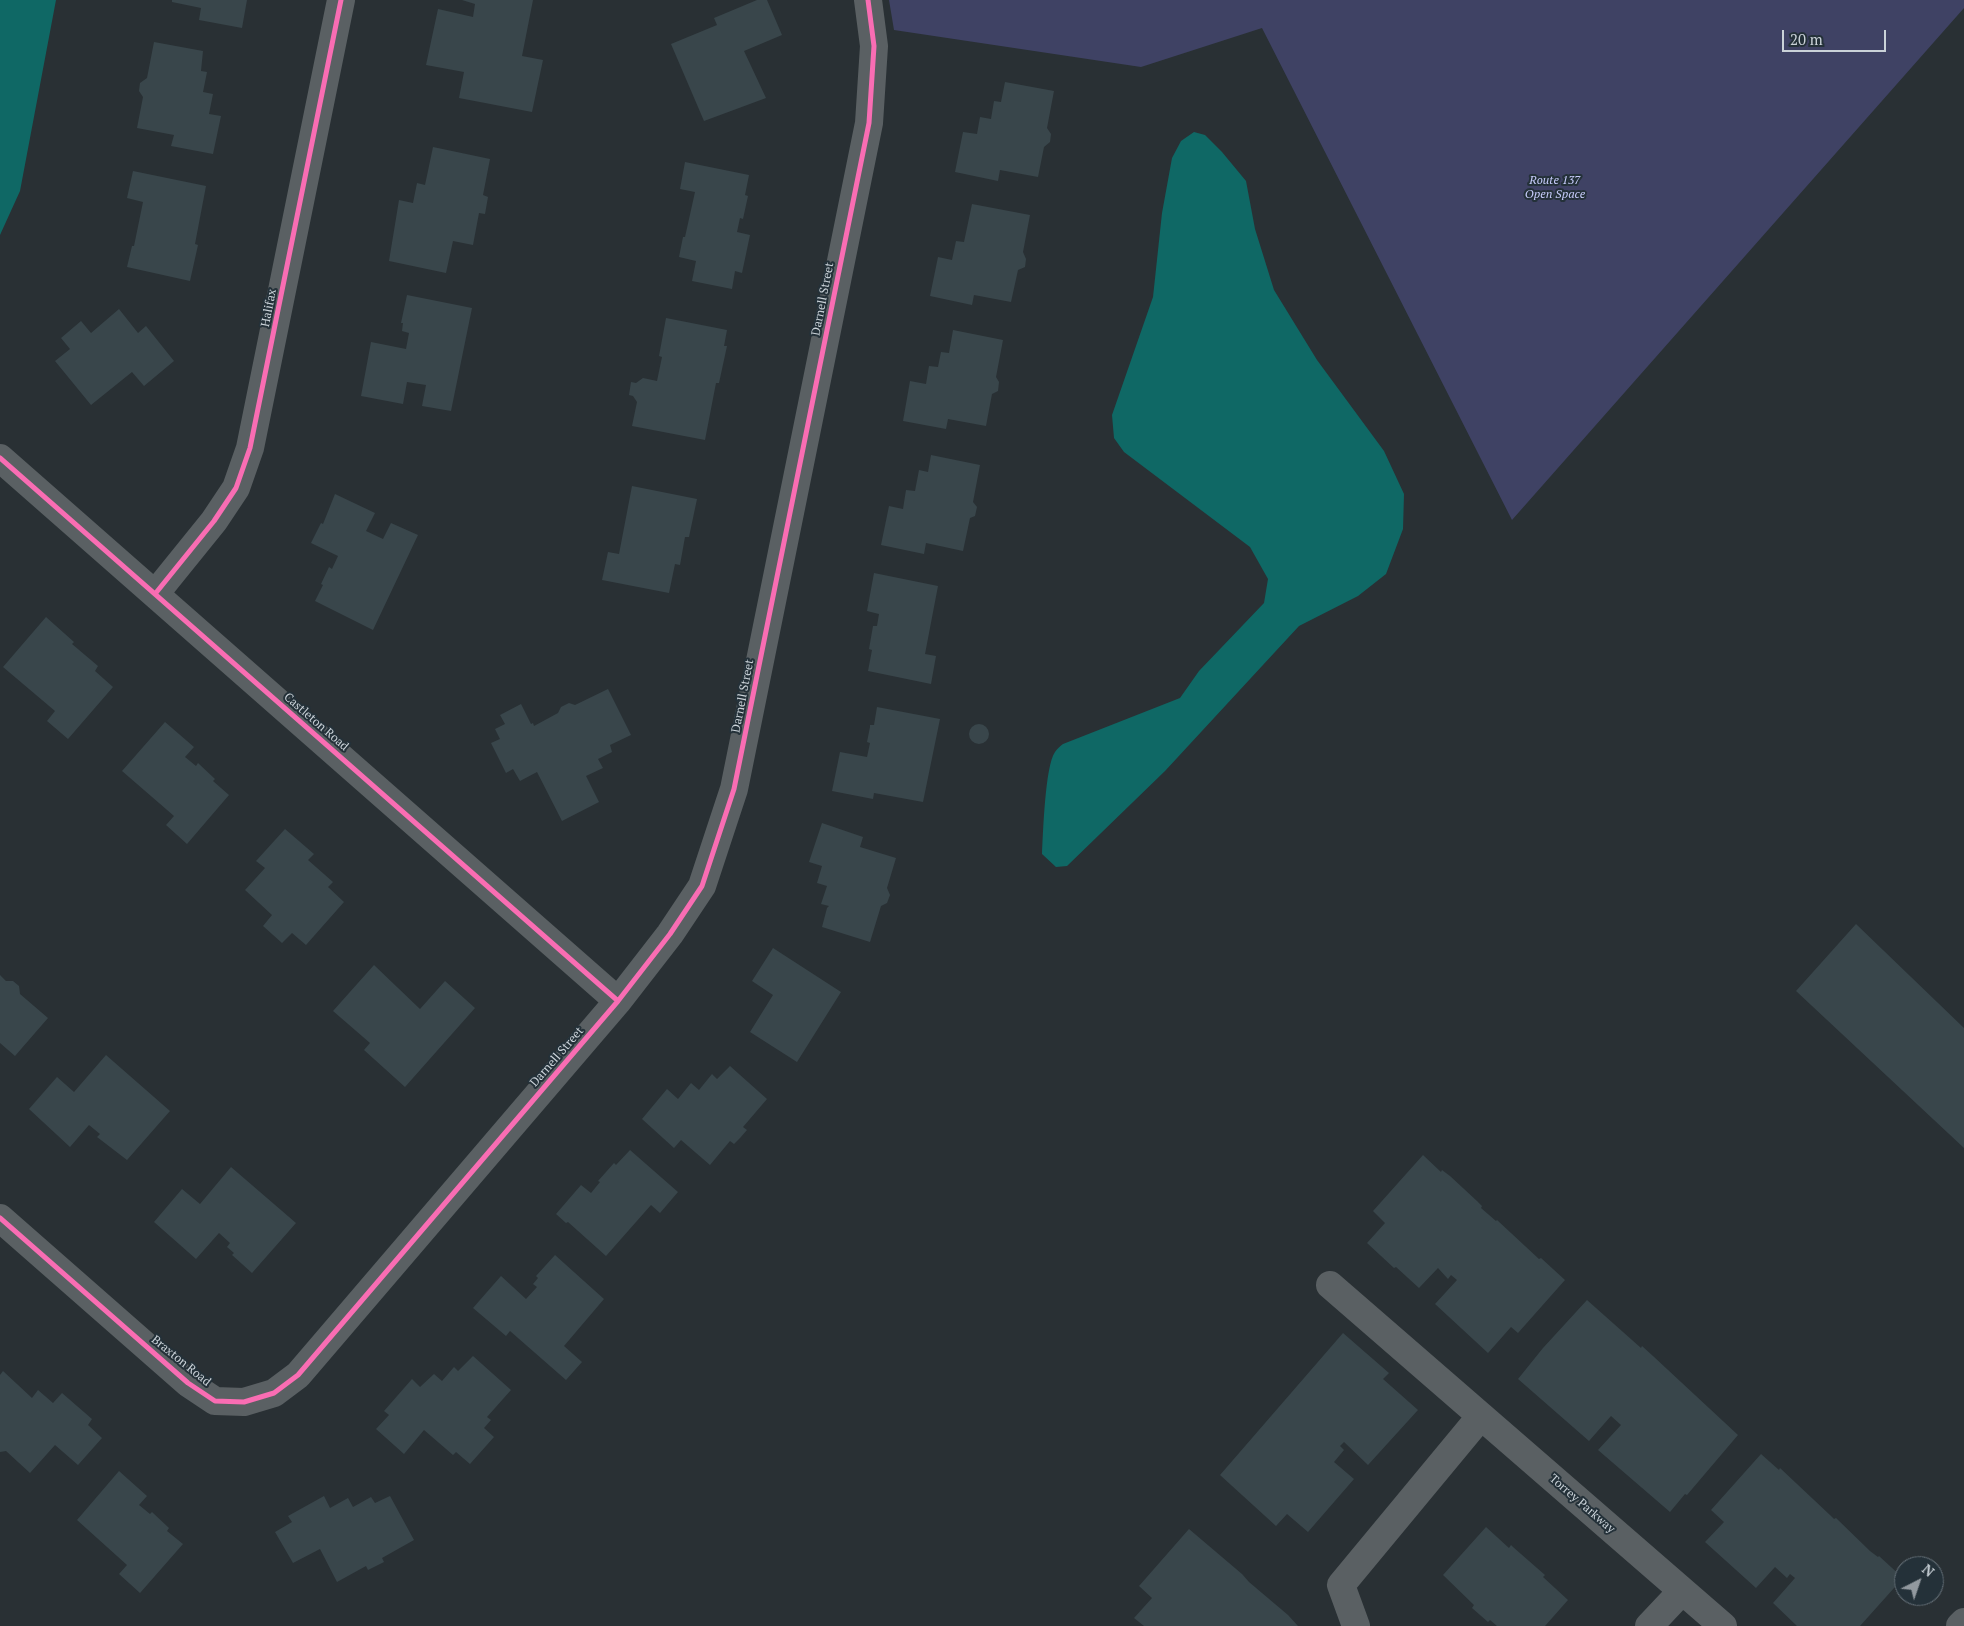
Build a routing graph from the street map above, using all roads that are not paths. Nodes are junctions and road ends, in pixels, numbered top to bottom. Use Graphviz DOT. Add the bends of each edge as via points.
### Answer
graph roads {
  1 [pos="341,0"];
  2 [pos="868,0"];
  3 [pos="0,458"];
  4 [pos="156,594"];
  5 [pos="618,1001"];
  6 [pos="0,1218"];
  7 [pos="376,1284"];
  8 [pos="1330,1285"];
  9 [pos="1481,1416"];
  10 [pos="1682,1590"];
  11 [pos="1964,1622"];
  12 [pos="1356,1626"];
  13 [pos="1649,1626"];
  14 [pos="1723,1626"];
  15 [pos="1960,1626"];
  1 -- 4 [label="street, Halifax" via="250,448 236,488"];
  2 -- 5 [label="street, Darnell Street" via="874,46 869,123 734,789 702,886"];
  3 -- 4 [label="street, Castleton Road"];
  4 -- 5 [label="street, Castleton Road"];
  5 -- 7 [label="street, Darnell Street"];
  6 -- 7 [label="street, Braxton Road" via="188,1383 215,1401 244,1402 274,1393 298,1375"];
  8 -- 9 [label="street, Torrey Parkway"];
  9 -- 10 [label="street, Torrey Parkway"];
  9 -- 12 [label="street" via="1341,1585"];
  10 -- 13 [label="street"];
  10 -- 14 [label="street, Torrey Parkway"];
  11 -- 15 [label="street"];
}
